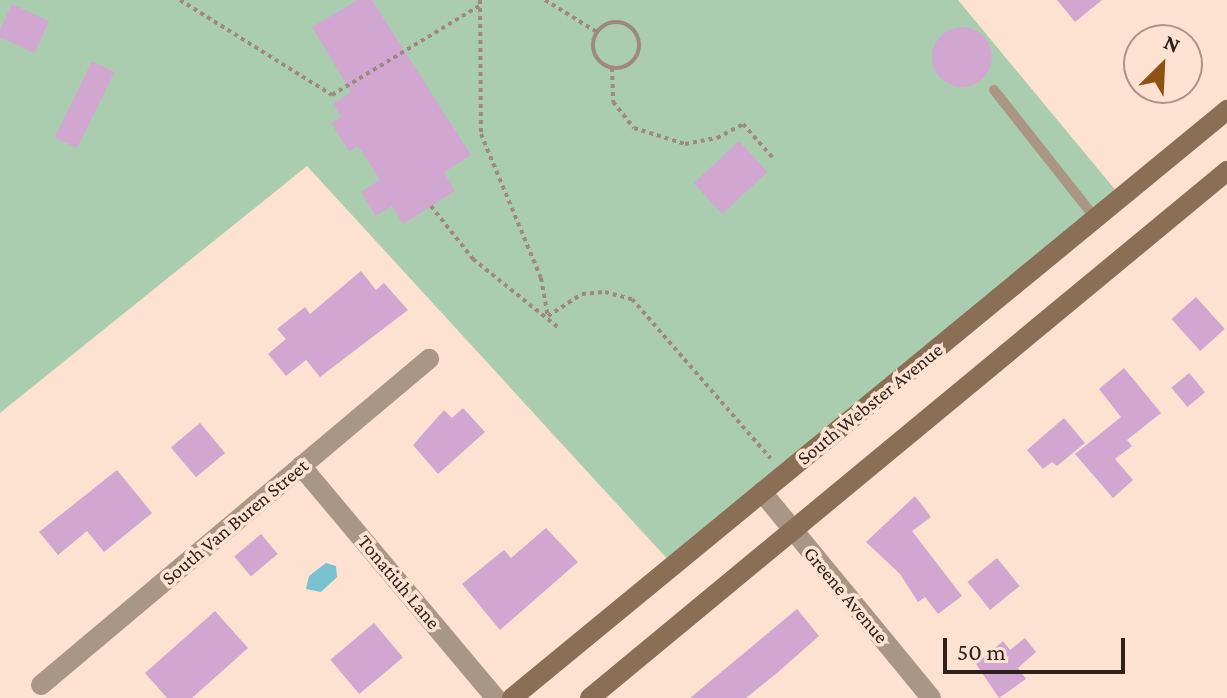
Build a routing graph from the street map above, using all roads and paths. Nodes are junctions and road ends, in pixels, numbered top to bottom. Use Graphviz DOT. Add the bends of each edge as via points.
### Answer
graph roads {
  1 [pos="180,0"];
  2 [pos="545,0"];
  3 [pos="480,3"];
  4 [pos="597,32"];
  5 [pos="612,68"];
  6 [pos="994,90"];
  7 [pos="1227,110"];
  8 [pos="773,158"];
  9 [pos="1227,171"];
  10 [pos="431,206"];
  11 [pos="1096,219"];
  12 [pos="548,316"];
  13 [pos="560,329"];
  14 [pos="429,359"];
  15 [pos="772,460"];
  16 [pos="301,466"];
  17 [pos="762,492"];
  18 [pos="790,528"];
  19 [pos="41,685"];
  20 [pos="496,698"];
  21 [pos="512,698"];
  22 [pos="590,698"];
  23 [pos="931,698"];
  1 -- 3 [label="path" via="332,95"];
  2 -- 4 [label="path"];
  3 -- 12 [label="path" via="481,134 541,278"];
  4 -- 5 [label="path" via="594,53"];
  4 -- 5 [label="path" via="618,22 636,34 637,55 626,66"];
  5 -- 8 [label="path" via="613,102 634,128 685,144 717,138 743,124"];
  6 -- 11 [label="lane"];
  7 -- 11 [label="main road, South Webster Avenue"];
  9 -- 18 [label="main road"];
  10 -- 12 [label="path" via="473,259"];
  11 -- 17 [label="main road, South Webster Avenue"];
  12 -- 13 [label="path"];
  12 -- 15 [label="path" via="582,294 605,292 632,299"];
  14 -- 16 [label="street, South Van Buren Street"];
  16 -- 19 [label="street, South Van Buren Street"];
  16 -- 20 [label="street, Tonatiuh Lane"];
  17 -- 18 [label="street, Greene Avenue"];
  17 -- 21 [label="main road, South Webster Avenue"];
  18 -- 22 [label="main road"];
  18 -- 23 [label="street, Greene Avenue"];
}
